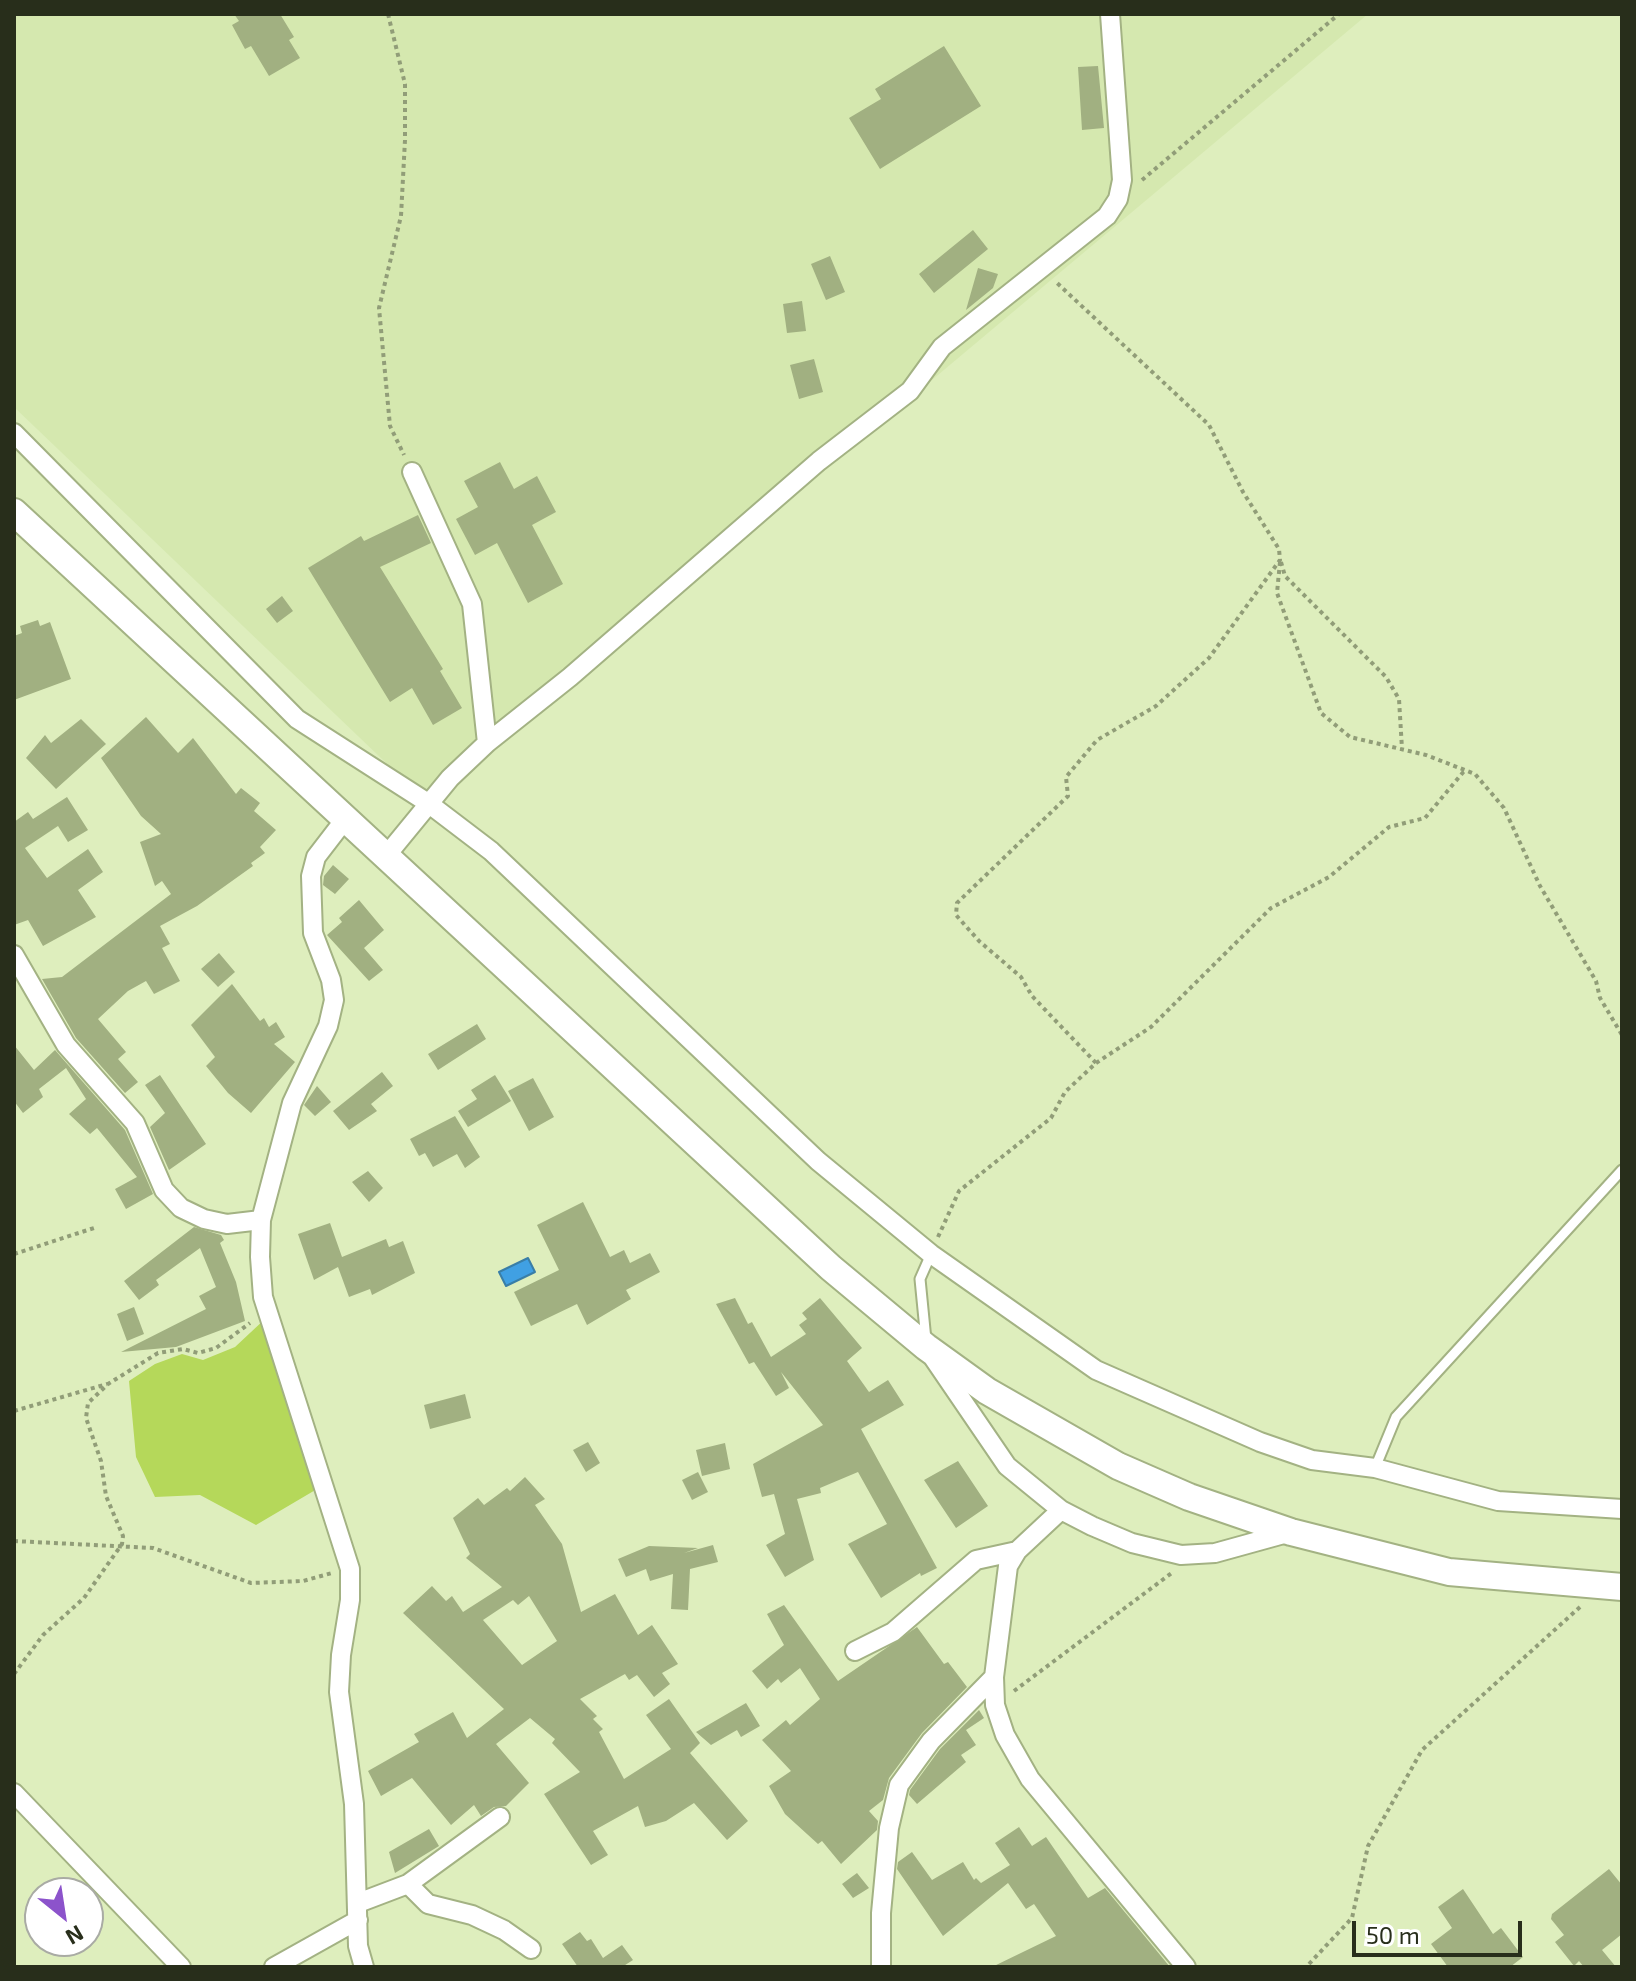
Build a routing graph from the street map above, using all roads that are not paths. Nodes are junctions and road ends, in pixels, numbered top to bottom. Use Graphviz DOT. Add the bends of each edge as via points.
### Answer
graph roads {
  1 [pos="1110,14"];
  2 [pos="14,433"];
  3 [pos="412,472"];
  4 [pos="14,512"];
  5 [pos="487,743"];
  6 [pos="428,803"];
  7 [pos="346,818"];
  8 [pos="386,856"];
  9 [pos="14,955"];
  10 [pos="1622,1170"];
  11 [pos="261,1220"];
  12 [pos="931,1254"];
  13 [pos="926,1347"];
  14 [pos="1375,1468"];
  15 [pos="1622,1509"];
  16 [pos="1061,1510"];
  17 [pos="1291,1532"];
  18 [pos="1017,1551"];
  19 [pos="1612,1587"];
  20 [pos="855,1651"];
  21 [pos="994,1677"];
  22 [pos="14,1793"];
  23 [pos="500,1817"];
  24 [pos="408,1884"];
  25 [pos="358,1911"];
  26 [pos="531,1949"];
  27 [pos="181,1967"];
  28 [pos="274,1967"];
  29 [pos="364,1967"];
  30 [pos="881,1967"];
  31 [pos="1186,1967"];
  1 -- 5 [label="street" via="1122,180 1107,216 942,347 910,391 819,461"];
  2 -- 6 [label="street" via="297,719"];
  3 -- 5 [label="street" via="472,604"];
  4 -- 7 [label="main road"];
  5 -- 6 [label="street"];
  6 -- 8 [label="street"];
  6 -- 12 [label="street" via="491,851 818,1161"];
  7 -- 8 [label="main road"];
  7 -- 11 [label="street" via="316,857 311,876 313,933 334,1000 328,1026 292,1103"];
  8 -- 13 [label="main road" via="831,1268"];
  9 -- 11 [label="street" via="66,1045 135,1123 164,1190 181,1208 204,1219 227,1224"];
  10 -- 14 [label="lane" via="1396,1417"];
  11 -- 25 [label="street" via="263,1297 350,1569 339,1692 354,1804"];
  12 -- 13 [label="lane" via="920,1279"];
  12 -- 14 [label="street" via="1096,1370 1260,1442 1312,1460"];
  13 -- 16 [label="street" via="1007,1466"];
  13 -- 17 [label="main road" via="1044,1427 1118,1466"];
  14 -- 15 [label="street" via="1498,1501"];
  16 -- 17 [label="street" via="1132,1543 1181,1555 1215,1553"];
  16 -- 18 [label="street"];
  17 -- 19 [label="main road" via="1449,1572"];
  18 -- 20 [label="street" via="976,1560 893,1632"];
  18 -- 21 [label="street" via="1008,1566"];
  21 -- 30 [label="street" via="931,1741 899,1785 889,1828"];
  21 -- 31 [label="street" via="995,1705 1005,1735 1030,1779"];
  22 -- 27 [label="street"];
  23 -- 24 [label="street"];
  24 -- 25 [label="street"];
  24 -- 26 [label="street" via="428,1904 472,1915"];
  25 -- 28 [label="street"];
  25 -- 29 [label="street"];
}
